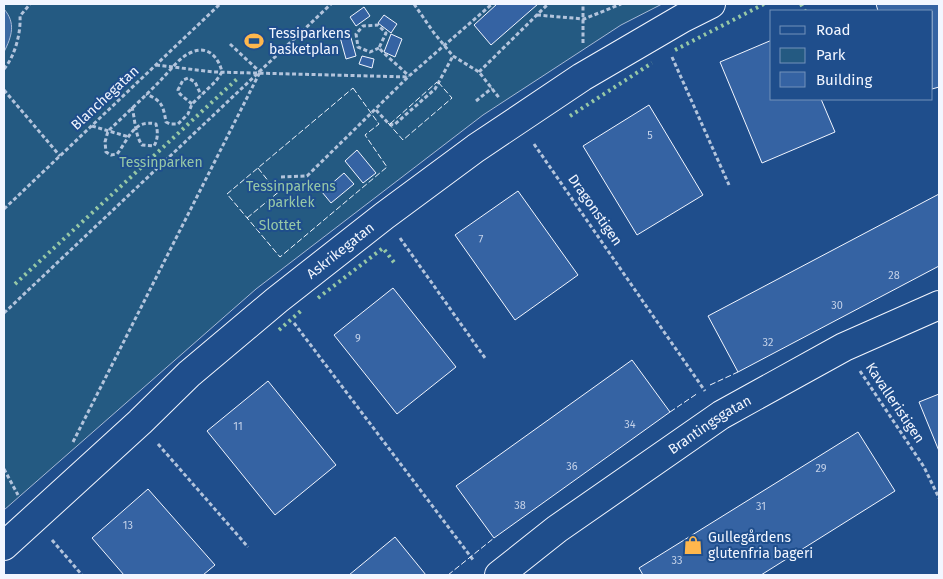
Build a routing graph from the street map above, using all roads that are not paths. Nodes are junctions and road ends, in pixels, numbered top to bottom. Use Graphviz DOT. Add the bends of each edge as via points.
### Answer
graph roads {
  1 [pos="711,4"];
  2 [pos="939,305"];
  3 [pos="4,546"];
  4 [pos="489,571"];
  1 -- 3 [label="street, Askrikegatan" via="582,77 476,148 384,216 189,374"];
  2 -- 4 [label="street, Brantingsgatan" via="844,347 721,415 557,529"];
}
